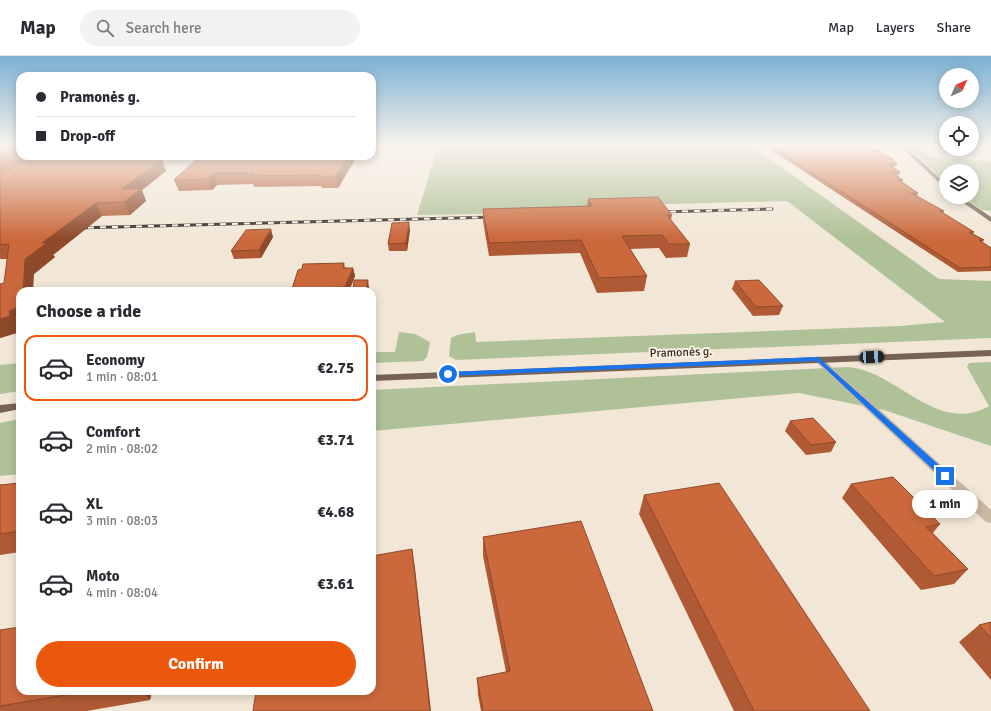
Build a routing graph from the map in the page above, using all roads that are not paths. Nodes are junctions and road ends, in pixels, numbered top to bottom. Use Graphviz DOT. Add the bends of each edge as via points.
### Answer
graph roads {
  1 [pos="968,204"];
  2 [pos="991,220"];
  3 [pos="991,353"];
  4 [pos="818,359"];
  5 [pos="376,378"];
  6 [pos="16,407"];
  7 [pos="0,409"];
  8 [pos="991,518"];
  1 -- 2 [label="main road"];
  3 -- 4 [label="main road, Pramonės g."];
  4 -- 5 [label="main road, Pramonės g."];
  4 -- 8 [label="street"];
  6 -- 7 [label="main road"];
}
